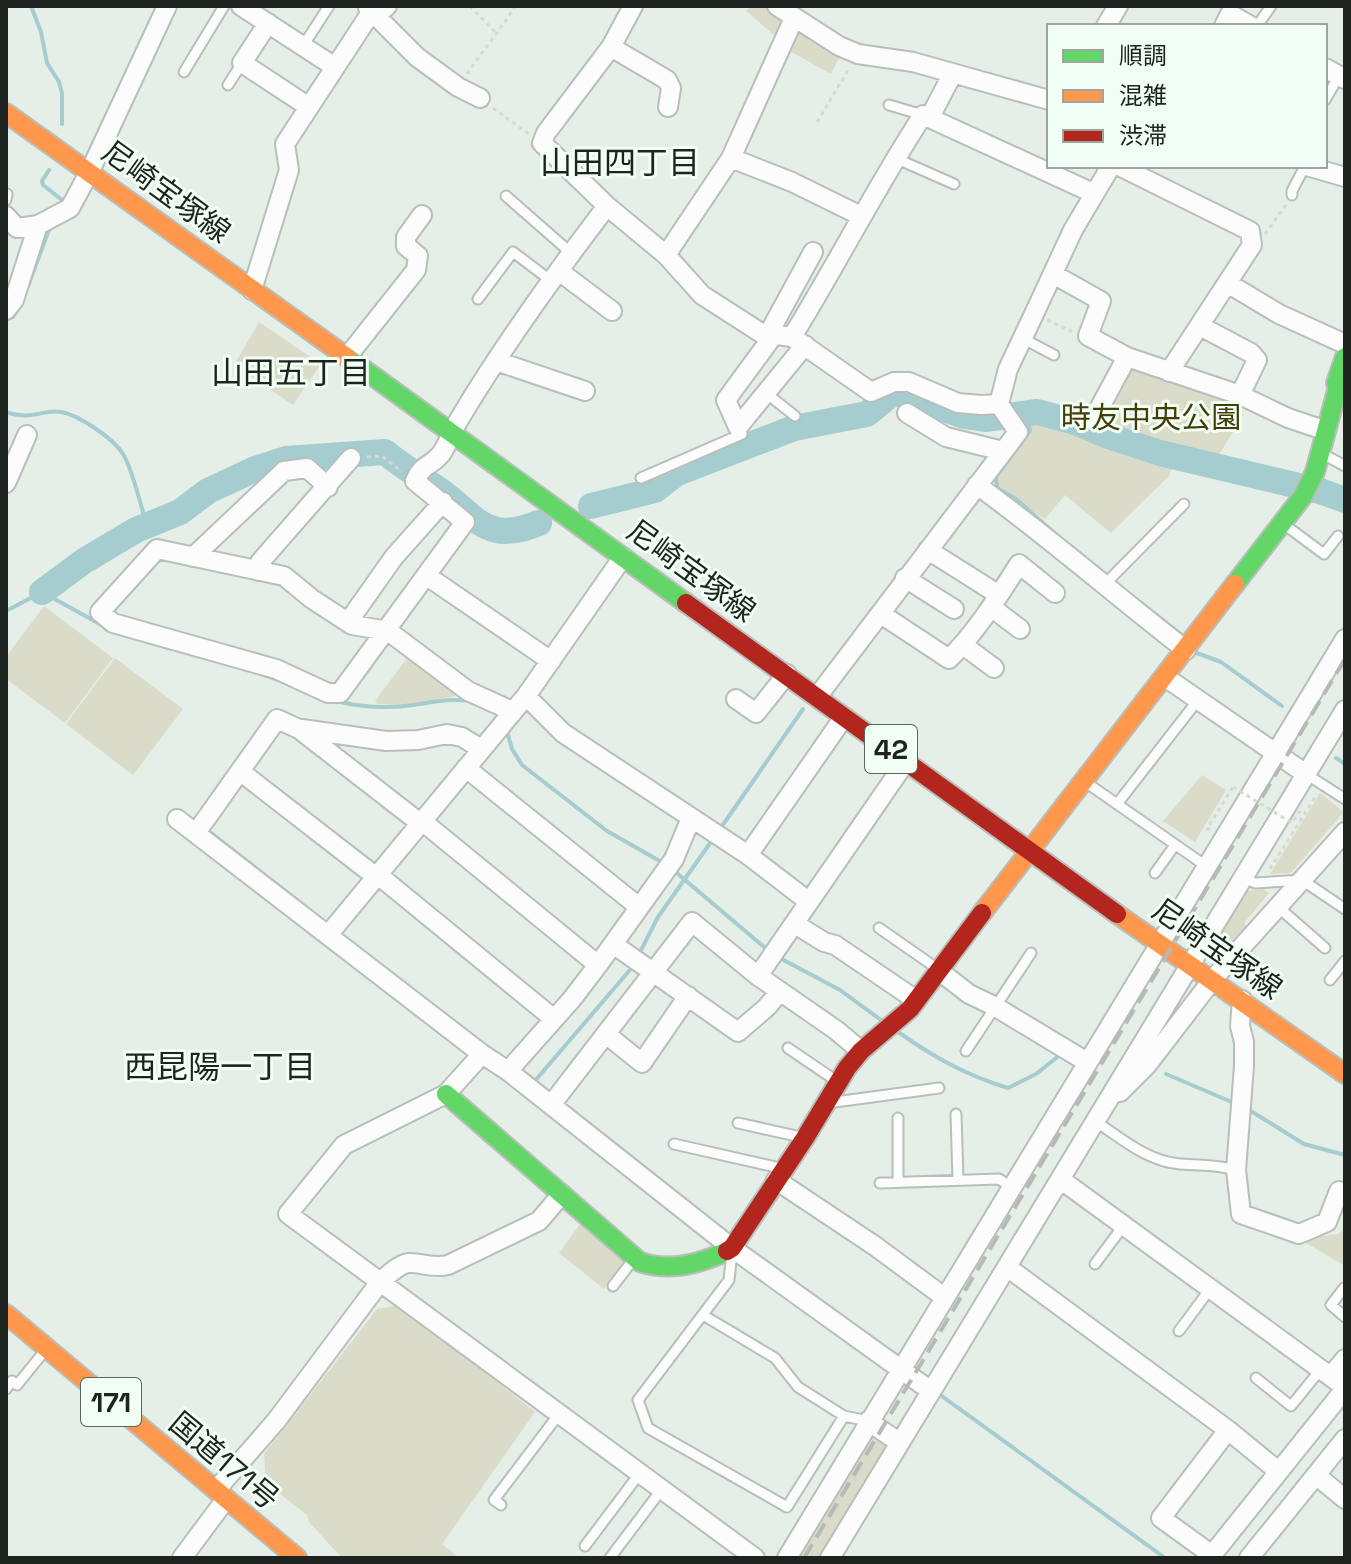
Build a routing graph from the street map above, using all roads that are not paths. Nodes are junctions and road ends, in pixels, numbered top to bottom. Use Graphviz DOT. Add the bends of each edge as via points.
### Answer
graph roads {
  1 [pos="167,6"];
  2 [pos="224,6"];
  3 [pos="329,6"];
  4 [pos="633,6"];
  5 [pos="777,6"];
  6 [pos="1118,6"];
  7 [pos="1271,6"];
  8 [pos="376,9"];
  9 [pos="255,12"];
  10 [pos="794,18"];
  11 [pos="1107,24"];
  12 [pos="1225,24"];
  13 [pos="1248,24"];
  14 [pos="1258,24"];
  15 [pos="303,46"];
  16 [pos="611,47"];
  17 [pos="242,63"];
  18 [pos="335,67"];
  19 [pos="184,72"];
  20 [pos="953,73"];
  21 [pos="1336,74"];
  22 [pos="228,85"];
  23 [pos="1327,95"];
  24 [pos="1047,99"];
  25 [pos="476,101"];
  26 [pos="889,105"];
  27 [pos="309,107"];
  28 [pos="668,107"];
  29 [pos="6,113"];
  30 [pos="926,116"];
  31 [pos="731,158"];
  32 [pos="895,158"];
  33 [pos="1110,168"];
  34 [pos="1123,168"];
  35 [pos="1305,168"];
  36 [pos="1313,168"];
  37 [pos="90,171"];
  38 [pos="1345,177"];
  39 [pos="954,184"];
  40 [pos="1093,193"];
  41 [pos="1292,195"];
  42 [pos="506,196"];
  43 [pos="607,206"];
  44 [pos="422,215"];
  45 [pos="6,216"];
  46 [pos="861,216"];
  47 [pos="38,225"];
  48 [pos="571,253"];
  49 [pos="666,255"];
  50 [pos="813,261"];
  51 [pos="1053,274"];
  52 [pos="555,276"];
  53 [pos="1229,284"];
  54 [pos="252,290"];
  55 [pos="478,299"];
  56 [pos="6,310"];
  57 [pos="612,311"];
  58 [pos="1200,326"];
  59 [pos="769,336"];
  60 [pos="1022,338"];
  61 [pos="798,341"];
  62 [pos="1345,344"];
  63 [pos="1054,355"];
  64 [pos="347,357"];
  65 [pos="1127,357"];
  66 [pos="1345,357"];
  67 [pos="496,361"];
  68 [pos="1169,372"];
  69 [pos="1342,388"];
  70 [pos="585,391"];
  71 [pos="766,393"];
  72 [pos="1240,395"];
  73 [pos="999,404"];
  74 [pos="907,413"];
  75 [pos="795,416"];
  76 [pos="1093,420"];
  77 [pos="741,425"];
  78 [pos="1324,430"];
  79 [pos="451,432"];
  80 [pos="27,435"];
  81 [pos="1003,451"];
  82 [pos="1320,452"];
  83 [pos="351,458"];
  84 [pos="1345,466"];
  85 [pos="641,478"];
  86 [pos="6,483"];
  87 [pos="977,485"];
  88 [pos="328,487"];
  89 [pos="443,502"];
  90 [pos="1184,504"];
  91 [pos="1156,515"];
  92 [pos="1165,523"];
  93 [pos="1283,523"];
  94 [pos="1338,536"];
  95 [pos="928,550"];
  96 [pos="193,557"];
  97 [pos="623,557"];
  98 [pos="259,571"];
  99 [pos="427,576"];
  100 [pos="905,578"];
  101 [pos="1104,585"];
  102 [pos="1055,593"];
  103 [pos="995,601"];
  104 [pos="954,609"];
  105 [pos="881,614"];
  106 [pos="348,622"];
  107 [pos="1020,629"];
  108 [pos="388,631"];
  109 [pos="1345,639"];
  110 [pos="963,645"];
  111 [pos="1186,650"];
  112 [pos="551,661"];
  113 [pos="994,668"];
  114 [pos="787,674"];
  115 [pos="1165,677"];
  116 [pos="526,696"];
  117 [pos="817,697"];
  118 [pos="736,699"];
  119 [pos="1198,700"];
  120 [pos="1345,710"];
  121 [pos="844,717"];
  122 [pos="506,718"];
  123 [pos="299,729"];
  124 [pos="481,749"];
  125 [pos="1275,754"];
  126 [pos="907,760"];
  127 [pos="466,768"];
  128 [pos="241,772"];
  129 [pos="1306,774"];
  130 [pos="1084,781"];
  131 [pos="1345,799"];
  132 [pos="1117,804"];
  133 [pos="691,818"];
  134 [pos="177,819"];
  135 [pos="421,822"];
  136 [pos="1345,832"];
  137 [pos="196,833"];
  138 [pos="1175,845"];
  139 [pos="1030,850"];
  140 [pos="748,855"];
  141 [pos="1206,866"];
  142 [pos="1155,873"];
  143 [pos="376,875"];
  144 [pos="1242,877"];
  145 [pos="1302,880"];
  146 [pos="808,901"];
  147 [pos="639,907"];
  148 [pos="1278,907"];
  149 [pos="1345,909"];
  150 [pos="795,924"];
  151 [pos="879,928"];
  152 [pos="328,935"];
  153 [pos="1158,943"];
  154 [pos="613,944"];
  155 [pos="1325,948"];
  156 [pos="1031,953"];
  157 [pos="1345,961"];
  158 [pos="1190,963"];
  159 [pos="598,965"];
  160 [pos="938,970"];
  161 [pos="652,973"];
  162 [pos="758,976"];
  163 [pos="1213,979"];
  164 [pos="1330,980"];
  165 [pos="780,991"];
  166 [pos="688,996"];
  167 [pos="916,1000"];
  168 [pos="1242,1000"];
  169 [pos="994,1006"];
  170 [pos="554,1019"];
  171 [pos="607,1035"];
  172 [pos="788,1048"];
  173 [pos="861,1051"];
  174 [pos="966,1051"];
  175 [pos="482,1054"];
  176 [pos="1087,1062"];
  177 [pos="508,1071"];
  178 [pos="1345,1074"];
  179 [pos="906,1079"];
  180 [pos="939,1088"];
  181 [pos="833,1091"];
  182 [pos="907,1091"];
  183 [pos="446,1094"];
  184 [pos="551,1105"];
  185 [pos="956,1114"];
  186 [pos="1099,1114"];
  187 [pos="898,1118"];
  188 [pos="738,1123"];
  189 [pos="805,1138"];
  190 [pos="674,1144"];
  191 [pos="1236,1170"];
  192 [pos="780,1175"];
  193 [pos="1060,1179"];
  194 [pos="958,1180"];
  195 [pos="898,1181"];
  196 [pos="880,1183"];
  197 [pos="1011,1187"];
  198 [pos="562,1194"];
  199 [pos="1345,1194"];
  200 [pos="1124,1225"];
  201 [pos="732,1248"];
  202 [pos="635,1258"];
  203 [pos="1095,1264"];
  204 [pos="1007,1267"];
  205 [pos="380,1282"];
  206 [pos="613,1286"];
  207 [pos="1211,1288"];
  208 [pos="1344,1288"];
  209 [pos="944,1297"];
  210 [pos="6,1314"];
  211 [pos="703,1315"];
  212 [pos="1345,1317"];
  213 [pos="1179,1331"];
  214 [pos="47,1349"];
  215 [pos="1345,1359"];
  216 [pos="899,1370"];
  217 [pos="1256,1378"];
  218 [pos="1336,1380"];
  219 [pos="6,1389"];
  220 [pos="931,1391"];
  221 [pos="559,1414"];
  222 [pos="844,1416"];
  223 [pos="868,1421"];
  224 [pos="1228,1430"];
  225 [pos="1345,1439"];
  226 [pos="900,1443"];
  227 [pos="1278,1471"];
  228 [pos="640,1473"];
  229 [pos="1317,1476"];
  230 [pos="662,1489"];
  231 [pos="221,1495"];
  232 [pos="1345,1499"];
  233 [pos="501,1505"];
  234 [pos="585,1546"];
  235 [pos="182,1558"];
  236 [pos="295,1558"];
  237 [pos="610,1558"];
  238 [pos="755,1558"];
  239 [pos="787,1558"];
  240 [pos="830,1558"];
  241 [pos="1249,1558"];
  1 -- 37 [label="street"];
  2 -- 19 [label="lane"];
  3 -- 15 [label="lane"];
  4 -- 16 [label="street"];
  5 -- 10 [label="street"];
  6 -- 11 [label="street"];
  7 -- 14 [label="lane"];
  8 -- 18 [label="street"];
  8 -- 25 [label="street" via="417,57"];
  9 -- 15 [label="street"];
  9 -- 17 [label="street"];
  10 -- 20 [label="street" via="858,54"];
  10 -- 31 [label="street"];
  12 -- 13 [label="street" via="1230,14"];
  15 -- 18 [label="street"];
  16 -- 28 [label="street" via="667,80"];
  16 -- 43 [label="street" via="542,143"];
  17 -- 22 [label="lane"];
  17 -- 27 [label="street"];
  18 -- 27 [label="street"];
  20 -- 24 [label="street"];
  20 -- 30 [label="street"];
  21 -- 23 [label="lane"];
  26 -- 30 [label="lane"];
  27 -- 54 [label="street" via="285,144 289,170"];
  29 -- 37 [label="main road, 尼崎宝塚線 / 42"];
  30 -- 32 [label="street"];
  30 -- 40 [label="street"];
  31 -- 46 [label="street"];
  31 -- 49 [label="street"];
  32 -- 39 [label="lane"];
  32 -- 46 [label="street"];
  33 -- 40 [label="street"];
  34 -- 53 [label="street" via="1250,231 1252,245"];
  35 -- 41 [label="lane"];
  36 -- 38 [label="street"];
  37 -- 47 [label="street" via="70,208"];
  37 -- 54 [label="main road, 尼崎宝塚線 / 42"];
  40 -- 51 [label="street"];
  42 -- 48 [label="lane"];
  43 -- 48 [label="street"];
  43 -- 49 [label="street"];
  44 -- 64 [label="street" via="406,237 406,246 418,256 416,270"];
  45 -- 47 [label="street" via="17,228"];
  46 -- 61 [label="street"];
  47 -- 56 [label="street"];
  48 -- 52 [label="street"];
  49 -- 59 [label="street" via="702,295"];
  50 -- 59 [label="street"];
  51 -- 60 [label="street"];
  51 -- 65 [label="street" via="1101,301 1088,336"];
  52 -- 55 [label="lane" via="510,250"];
  52 -- 57 [label="street"];
  52 -- 67 [label="street"];
  53 -- 58 [label="street"];
  53 -- 62 [label="street"];
  54 -- 64 [label="main road, 尼崎宝塚線 / 42"];
  58 -- 68 [label="street"];
  58 -- 72 [label="street" via="1257,360"];
  59 -- 61 [label="street"];
  59 -- 77 [label="street" via="725,401"];
  60 -- 63 [label="lane"];
  60 -- 73 [label="street"];
  61 -- 71 [label="street"];
  61 -- 73 [label="street" via="871,392 909,382 958,403"];
  64 -- 79 [label="main road, 尼崎宝塚線 / 42"];
  65 -- 68 [label="street"];
  65 -- 76 [label="street"];
  66 -- 69 [label="main road" via="1336,383"];
  67 -- 70 [label="street"];
  67 -- 79 [label="street"];
  68 -- 72 [label="street"];
  69 -- 78 [label="main road"];
  71 -- 75 [label="lane"];
  71 -- 77 [label="street"];
  72 -- 78 [label="street"];
  73 -- 81 [label="street" via="1018,432"];
  74 -- 81 [label="street" via="946,437"];
  77 -- 85 [label="lane" via="742,434"];
  78 -- 82 [label="main road"];
  79 -- 89 [label="street" via="437,459 415,481"];
  79 -- 97 [label="main road, 尼崎宝塚線 / 42"];
  80 -- 86 [label="street"];
  81 -- 87 [label="street"];
  82 -- 84 [label="lane"];
  82 -- 93 [label="main road" via="1303,496"];
  83 -- 88 [label="street"];
  87 -- 95 [label="street"];
  87 -- 101 [label="street"];
  88 -- 96 [label="street" via="307,468 284,471"];
  88 -- 98 [label="street" via="260,562"];
  89 -- 99 [label="street" via="465,522"];
  89 -- 106 [label="street" via="394,557"];
  90 -- 92 [label="lane"];
  91 -- 92 [label="lane"];
  92 -- 101 [label="lane"];
  93 -- 94 [label="lane" via="1324,554"];
  93 -- 111 [label="main road"];
  95 -- 100 [label="street"];
  95 -- 103 [label="street"];
  96 -- 98 [label="street"];
  96 -- 108 [label="street" via="157,549 100,612 113,623 276,669 328,693 340,693"];
  97 -- 112 [label="street"];
  97 -- 114 [label="main road, 尼崎宝塚線 / 42"];
  98 -- 106 [label="street" via="284,576"];
  99 -- 108 [label="street"];
  99 -- 112 [label="street"];
  100 -- 104 [label="street"];
  100 -- 105 [label="street"];
  101 -- 111 [label="street"];
  102 -- 103 [label="street" via="1019,564"];
  103 -- 107 [label="street"];
  103 -- 110 [label="street"];
  105 -- 110 [label="street" via="949,659"];
  105 -- 117 [label="street"];
  106 -- 108 [label="street"];
  108 -- 122 [label="street"];
  109 -- 125 [label="street"];
  110 -- 113 [label="street"];
  111 -- 115 [label="main road"];
  112 -- 116 [label="street"];
  114 -- 117 [label="main road, 尼崎宝塚線 / 42"];
  114 -- 118 [label="street" via="756,713"];
  115 -- 119 [label="street"];
  115 -- 130 [label="main road"];
  116 -- 122 [label="street"];
  116 -- 133 [label="street" via="563,733"];
  117 -- 121 [label="main road, 尼崎宝塚線 / 42"];
  119 -- 125 [label="street"];
  119 -- 132 [label="lane"];
  120 -- 129 [label="street"];
  121 -- 126 [label="main road, 尼崎宝塚線 / 42"];
  121 -- 140 [label="street"];
  122 -- 124 [label="street"];
  123 -- 124 [label="street" via="386,741 447,734"];
  123 -- 128 [label="street" via="277,719"];
  123 -- 135 [label="street"];
  124 -- 127 [label="street"];
  125 -- 129 [label="street"];
  125 -- 141 [label="street"];
  126 -- 139 [label="main road, 尼崎宝塚線 / 42"];
  126 -- 146 [label="street"];
  127 -- 135 [label="street"];
  127 -- 147 [label="street"];
  128 -- 137 [label="street"];
  128 -- 143 [label="street"];
  129 -- 131 [label="lane"];
  129 -- 144 [label="street"];
  130 -- 132 [label="lane"];
  130 -- 139 [label="main road"];
  132 -- 138 [label="lane"];
  133 -- 140 [label="street"];
  133 -- 147 [label="street" via="674,859"];
  134 -- 137 [label="street"];
  135 -- 143 [label="street"];
  135 -- 159 [label="street"];
  136 -- 145 [label="street"];
  137 -- 152 [label="street"];
  138 -- 141 [label="lane"];
  138 -- 142 [label="lane"];
  139 -- 153 [label="main road, 尼崎宝塚線 / 42"];
  139 -- 160 [label="main road"];
  140 -- 146 [label="street"];
  141 -- 153 [label="street"];
  143 -- 152 [label="street"];
  143 -- 170 [label="street"];
  144 -- 145 [label="lane" via="1255,883"];
  144 -- 158 [label="street"];
  145 -- 148 [label="street"];
  145 -- 149 [label="lane"];
  146 -- 150 [label="street"];
  147 -- 154 [label="street"];
  148 -- 155 [label="lane"];
  148 -- 163 [label="street"];
  150 -- 162 [label="street"];
  150 -- 167 [label="street"];
  151 -- 160 [label="lane"];
  152 -- 175 [label="street"];
  153 -- 158 [label="main road, 尼崎宝塚線 / 42"];
  153 -- 176 [label="street"];
  154 -- 159 [label="street"];
  154 -- 161 [label="street"];
  156 -- 169 [label="lane"];
  157 -- 164 [label="lane"];
  158 -- 163 [label="main road, 尼崎宝塚線 / 42"];
  158 -- 186 [label="street"];
  159 -- 170 [label="street"];
  160 -- 167 [label="main road"];
  160 -- 169 [label="street"];
  161 -- 162 [label="street" via="692,922"];
  161 -- 166 [label="street"];
  161 -- 171 [label="street"];
  162 -- 165 [label="street"];
  163 -- 168 [label="main road, 尼崎宝塚線 / 42"];
  163 -- 186 [label="street" via="1147,1065"];
  165 -- 166 [label="street" via="738,1032"];
  165 -- 173 [label="street"];
  166 -- 171 [label="street" via="642,1063"];
  167 -- 173 [label="main road"];
  168 -- 178 [label="main road, 尼崎宝塚線 / 42"];
  168 -- 191 [label="street"];
  169 -- 174 [label="lane"];
  169 -- 176 [label="street"];
  170 -- 177 [label="street"];
  171 -- 184 [label="street"];
  172 -- 181 [label="lane"];
  173 -- 181 [label="main road"];
  175 -- 177 [label="street"];
  175 -- 183 [label="street"];
  176 -- 197 [label="street"];
  177 -- 184 [label="street"];
  179 -- 182 [label="lane"];
  180 -- 182 [label="lane"];
  181 -- 182 [label="lane" via="835,1102"];
  181 -- 189 [label="main road"];
  183 -- 198 [label="main road"];
  183 -- 205 [label="street" via="344,1145 288,1214"];
  184 -- 201 [label="street"];
  185 -- 194 [label="lane"];
  186 -- 191 [label="lane" via="1144,1154 1178,1164 1210,1163"];
  186 -- 193 [label="street"];
  187 -- 195 [label="lane"];
  188 -- 189 [label="lane"];
  189 -- 192 [label="main road"];
  190 -- 192 [label="lane"];
  191 -- 199 [label="street" via="1241,1214 1299,1234 1327,1222 1339,1191"];
  192 -- 201 [label="main road"];
  192 -- 209 [label="street"];
  193 -- 200 [label="street"];
  193 -- 204 [label="street"];
  194 -- 195 [label="lane"];
  194 -- 197 [label="lane" via="999,1179"];
  195 -- 196 [label="lane"];
  197 -- 209 [label="street"];
  198 -- 202 [label="main road"];
  198 -- 205 [label="street" via="539,1221 448,1265 408,1263"];
  200 -- 203 [label="lane"];
  200 -- 207 [label="street"];
  201 -- 202 [label="main road" via="683,1265 650,1267"];
  201 -- 211 [label="lane" via="729,1280"];
  201 -- 216 [label="street"];
  202 -- 206 [label="lane"];
  204 -- 220 [label="street"];
  204 -- 224 [label="street"];
  205 -- 221 [label="street"];
  205 -- 231 [label="street"];
  207 -- 213 [label="lane"];
  207 -- 218 [label="street"];
  208 -- 212 [label="lane" via="1331,1305"];
  209 -- 216 [label="street"];
  210 -- 214 [label="main road, 国道171号 / 171"];
  211 -- 222 [label="lane" via="775,1358 798,1387"];
  211 -- 222 [label="lane" via="638,1400 648,1428 787,1507"];
  214 -- 219 [label="lane" via="17,1385 12,1381"];
  214 -- 231 [label="main road, 国道171号 / 171"];
  215 -- 218 [label="street"];
  216 -- 220 [label="street"];
  216 -- 223 [label="street"];
  217 -- 218 [label="lane" via="1291,1406"];
  218 -- 227 [label="street"];
  220 -- 226 [label="street"];
  221 -- 228 [label="street"];
  221 -- 233 [label="lane" via="494,1500"];
  222 -- 223 [label="lane"];
  223 -- 226 [label="street"];
  223 -- 239 [label="street"];
  224 -- 227 [label="street"];
  224 -- 227 [label="street" via="1161,1518 1212,1555"];
  225 -- 229 [label="street"];
  226 -- 240 [label="street"];
  228 -- 230 [label="street"];
  228 -- 234 [label="lane"];
  229 -- 232 [label="street"];
  229 -- 241 [label="street"];
  230 -- 237 [label="lane"];
  230 -- 238 [label="street"];
  231 -- 235 [label="street"];
  231 -- 236 [label="main road, 国道171号 / 171"];
}
